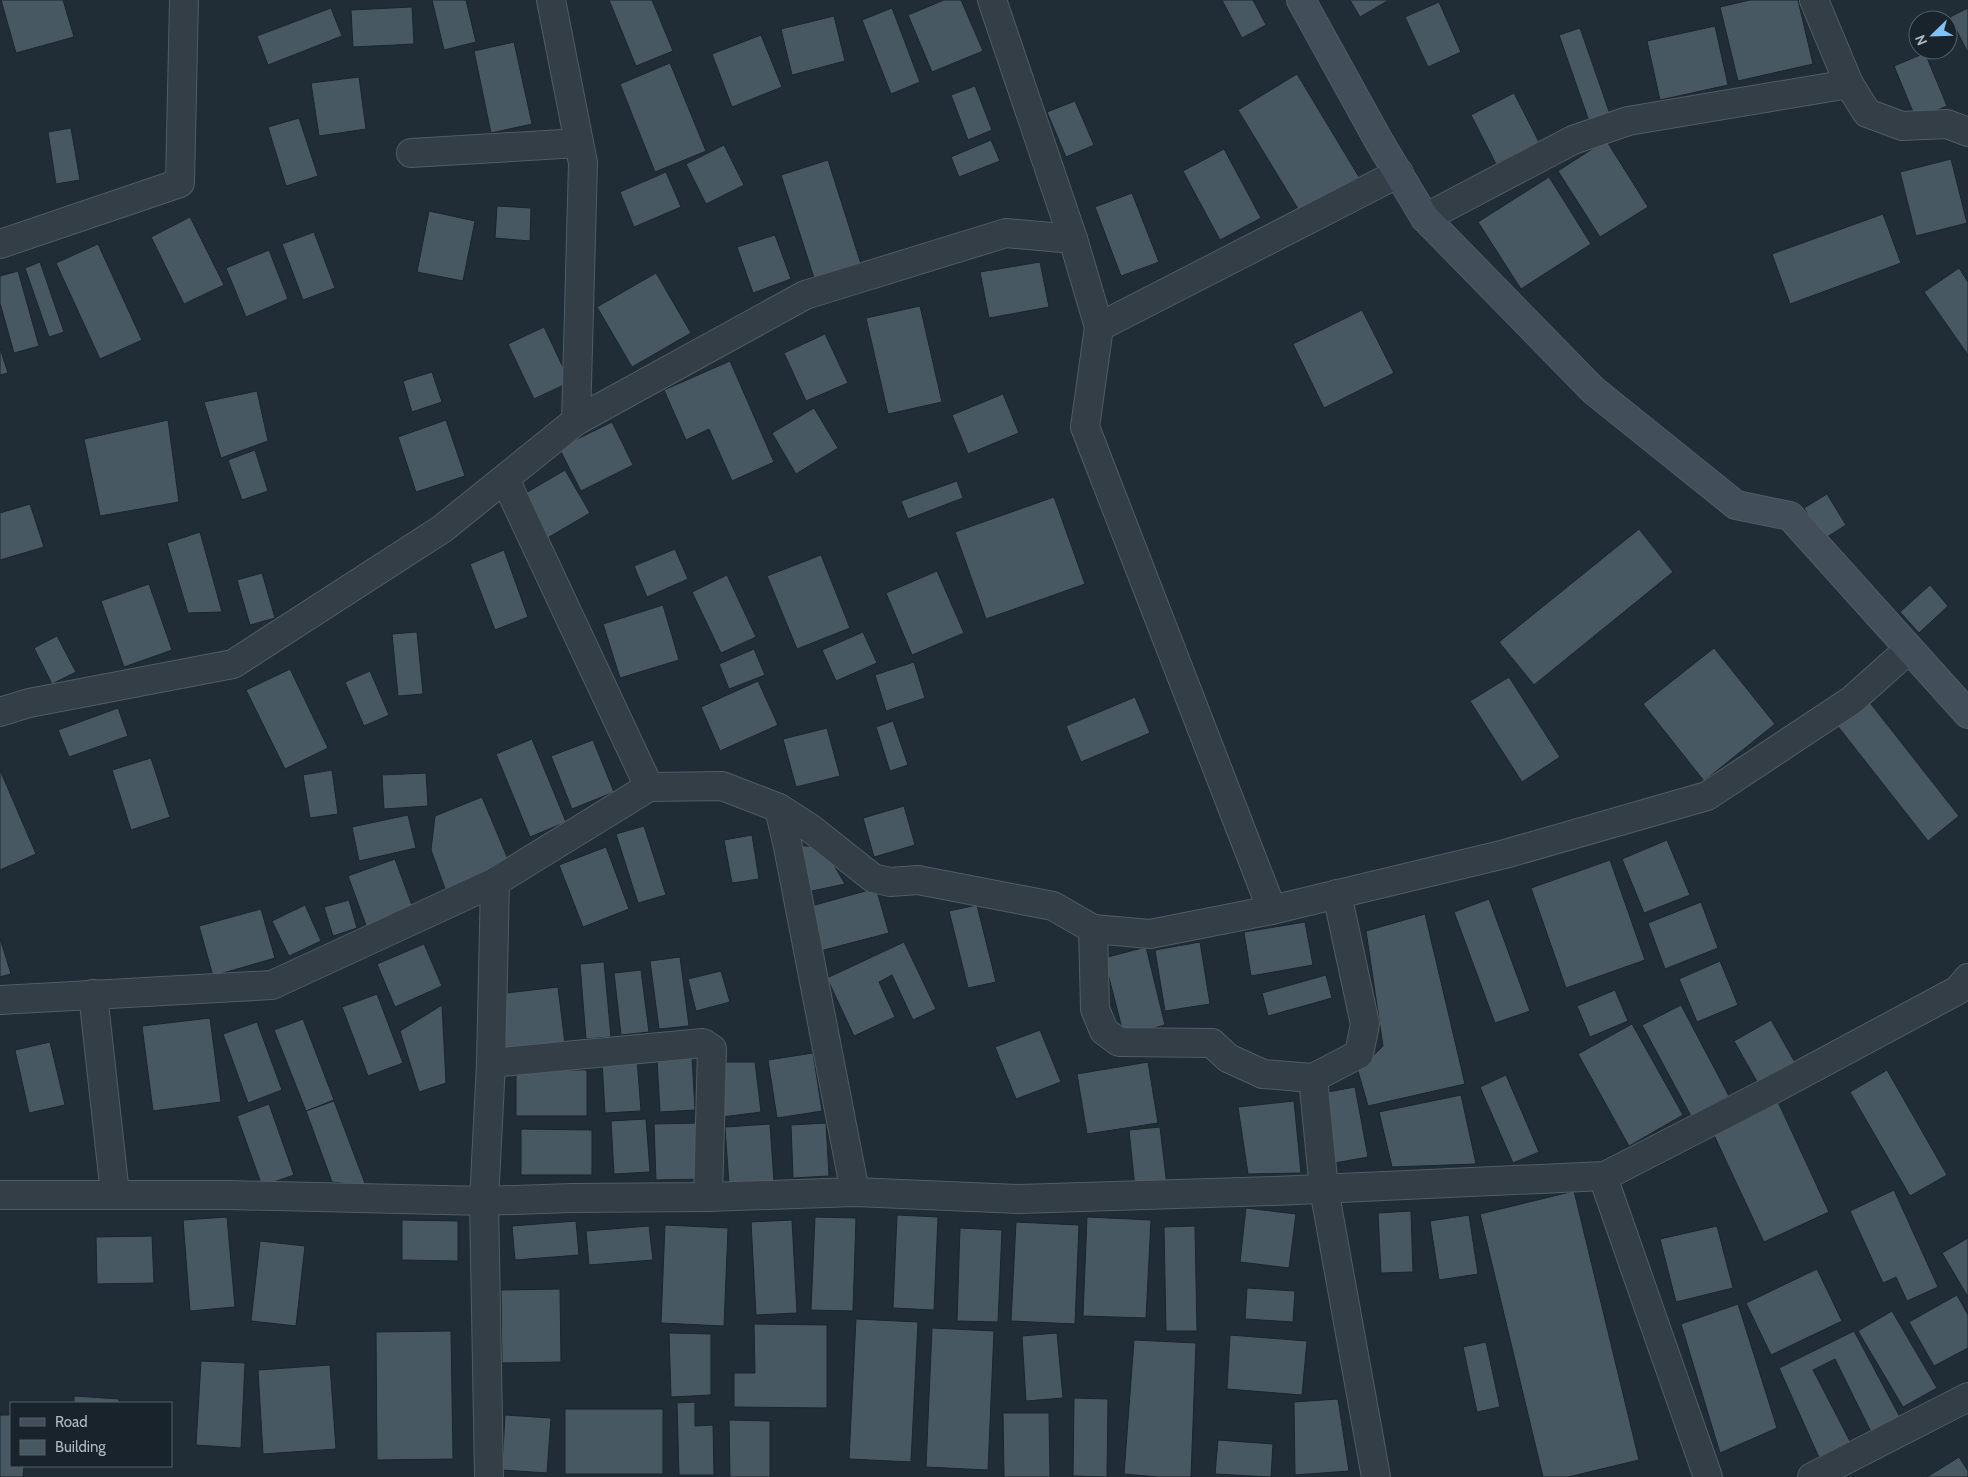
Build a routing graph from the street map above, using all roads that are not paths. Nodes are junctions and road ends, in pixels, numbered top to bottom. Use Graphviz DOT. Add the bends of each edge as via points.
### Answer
graph roads {
  1 [pos="184,0"];
  2 [pos="551,0"];
  3 [pos="992,0"];
  4 [pos="1302,0"];
  5 [pos="1814,0"];
  6 [pos="1849,84"];
  7 [pos="1968,132"];
  8 [pos="579,143"];
  9 [pos="411,154"];
  10 [pos="1399,173"];
  11 [pos="1425,218"];
  12 [pos="1073,239"];
  13 [pos="0,244"];
  14 [pos="1098,327"];
  15 [pos="576,421"];
  16 [pos="505,479"];
  17 [pos="1909,648"];
  18 [pos="1963,702"];
  19 [pos="0,711"];
  20 [pos="648,787"];
  21 [pos="779,808"];
  22 [pos="494,882"];
  23 [pos="1337,894"];
  24 [pos="1272,910"];
  25 [pos="1094,929"];
  26 [pos="1968,978"];
  27 [pos="92,994"];
  28 [pos="0,1000"];
  29 [pos="491,1062"];
  30 [pos="1313,1078"];
  31 [pos="1603,1177"];
  32 [pos="1324,1189"];
  33 [pos="855,1192"];
  34 [pos="0,1194"];
  35 [pos="115,1194"];
  36 [pos="708,1197"];
  37 [pos="484,1201"];
  38 [pos="1968,1396"];
  39 [pos="489,1477"];
  40 [pos="1376,1477"];
  41 [pos="1708,1477"];
  42 [pos="1812,1477"];
  1 -- 13 [label="street" via="180,183"];
  2 -- 8 [label="street"];
  3 -- 12 [label="street"];
  4 -- 10 [label="street"];
  5 -- 6 [label="street"];
  6 -- 7 [label="street" via="1867,113 1902,126 1947,124"];
  6 -- 11 [label="street" via="1628,121 1573,140"];
  8 -- 9 [label="street"];
  8 -- 15 [label="street" via="583,163"];
  10 -- 11 [label="street"];
  10 -- 14 [label="street"];
  11 -- 17 [label="street" via="1600,396 1736,505 1790,516"];
  12 -- 14 [label="street"];
  12 -- 15 [label="street" via="1006,233 805,295"];
  14 -- 24 [label="street" via="1085,427"];
  15 -- 16 [label="street"];
  16 -- 19 [label="street" via="442,529 233,664"];
  16 -- 20 [label="street"];
  17 -- 18 [label="street"];
  17 -- 23 [label="street" via="1852,700 1707,796 1505,854"];
  20 -- 21 [label="street" via="722,786"];
  20 -- 22 [label="street"];
  21 -- 25 [label="street" via="810,828 872,878 890,882 918,880 1054,906"];
  21 -- 33 [label="street"];
  22 -- 27 [label="street" via="272,985"];
  22 -- 29 [label="street"];
  23 -- 24 [label="street"];
  23 -- 30 [label="street" via="1365,1024 1359,1054"];
  24 -- 25 [label="street" via="1150,934"];
  25 -- 30 [label="street" via="1096,1009 1104,1031 1119,1042 1212,1043 1228,1058 1262,1074"];
  26 -- 31 [label="street" via="1958,990"];
  27 -- 28 [label="street"];
  27 -- 35 [label="street"];
  29 -- 36 [label="street" via="703,1043 712,1049"];
  29 -- 37 [label="street"];
  30 -- 32 [label="street"];
  31 -- 32 [label="street"];
  31 -- 41 [label="street"];
  32 -- 33 [label="street" via="1019,1199"];
  32 -- 40 [label="street"];
  33 -- 36 [label="street"];
  34 -- 35 [label="street"];
  35 -- 37 [label="street"];
  36 -- 37 [label="street"];
  37 -- 39 [label="street"];
  38 -- 42 [label="street"];
}
